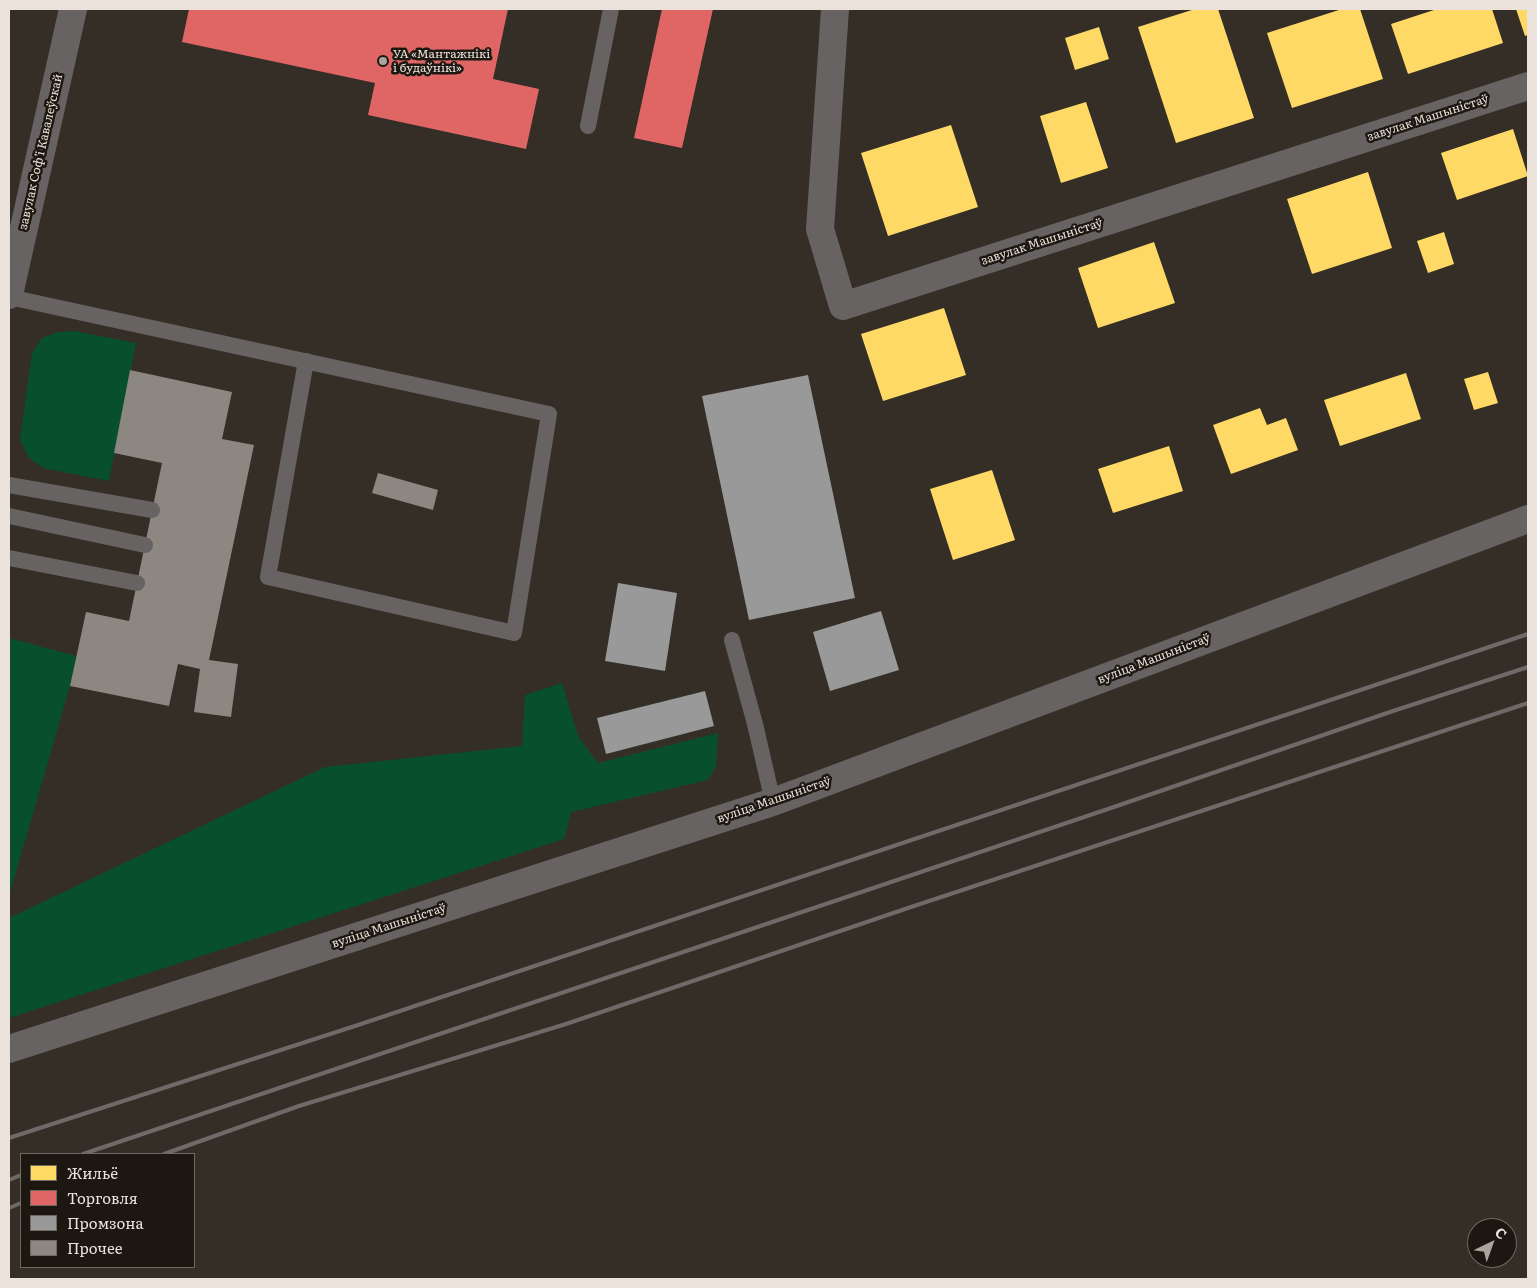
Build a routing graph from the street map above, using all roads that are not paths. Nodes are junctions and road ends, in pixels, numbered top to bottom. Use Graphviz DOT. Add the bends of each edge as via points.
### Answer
graph roads {
  1 [pos="73,9"];
  2 [pos="611,9"];
  3 [pos="834,9"];
  4 [pos="1528,86"];
  5 [pos="588,126"];
  6 [pos="9,296"];
  7 [pos="306,361"];
  8 [pos="9,485"];
  9 [pos="152,510"];
  10 [pos="9,516"];
  11 [pos="1528,519"];
  12 [pos="145,545"];
  13 [pos="9,558"];
  14 [pos="137,583"];
  15 [pos="732,640"];
  16 [pos="773,802"];
  17 [pos="9,1049"];
  1 -- 6 [label="street, завулак Софʼі Кавалеўскай"];
  2 -- 5 [label="lane"];
  3 -- 4 [label="street, завулак Машыністаў" via="820,229 843,306"];
  6 -- 7 [label="lane"];
  7 -- 7 [label="lane" via="549,414 514,633 268,577"];
  8 -- 9 [label="lane"];
  10 -- 12 [label="lane"];
  11 -- 16 [label="street, вуліца Машыністаў"];
  13 -- 14 [label="lane"];
  15 -- 16 [label="lane"];
  16 -- 17 [label="street, вуліца Машыністаў"];
}
